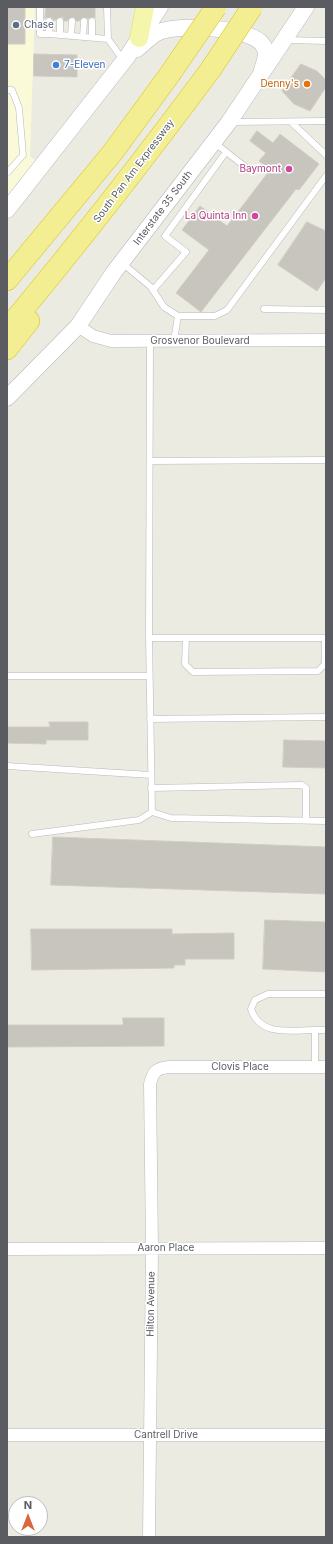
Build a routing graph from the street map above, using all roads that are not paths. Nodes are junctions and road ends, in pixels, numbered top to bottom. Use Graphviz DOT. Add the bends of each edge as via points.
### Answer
graph roads {
  1 [pos="40,7"];
  2 [pos="107,7"];
  3 [pos="145,7"];
  4 [pos="160,7"];
  5 [pos="216,7"];
  6 [pos="252,7"];
  7 [pos="306,7"];
  8 [pos="49,21"];
  9 [pos="60,21"];
  10 [pos="72,21"];
  11 [pos="84,22"];
  12 [pos="92,22"];
  13 [pos="50,34"];
  14 [pos="60,35"];
  15 [pos="71,36"];
  16 [pos="83,36"];
  17 [pos="92,37"];
  18 [pos="108,38"];
  19 [pos="139,38"];
  20 [pos="284,40"];
  21 [pos="326,40"];
  22 [pos="125,59"];
  23 [pos="260,77"];
  24 [pos="7,90"];
  25 [pos="229,122"];
  26 [pos="291,122"];
  27 [pos="326,122"];
  28 [pos="214,142"];
  29 [pos="226,152"];
  30 [pos="326,155"];
  31 [pos="146,157"];
  32 [pos="248,169"];
  33 [pos="7,173"];
  34 [pos="326,176"];
  35 [pos="7,210"];
  36 [pos="121,262"];
  37 [pos="7,280"];
  38 [pos="153,290"];
  39 [pos="264,309"];
  40 [pos="326,310"];
  41 [pos="178,316"];
  42 [pos="78,326"];
  43 [pos="7,329"];
  44 [pos="326,340"];
  45 [pos="150,341"];
  46 [pos="174,341"];
  47 [pos="7,349"];
  48 [pos="7,398"];
  49 [pos="326,460"];
  50 [pos="151,461"];
  51 [pos="149,638"];
  52 [pos="186,638"];
  53 [pos="326,638"];
  54 [pos="7,676"];
  55 [pos="149,676"];
  56 [pos="326,717"];
  57 [pos="150,719"];
  58 [pos="7,766"];
  59 [pos="151,775"];
  60 [pos="151,788"];
  61 [pos="152,812"];
  62 [pos="306,820"];
  63 [pos="326,821"];
  64 [pos="32,834"];
  65 [pos="326,994"];
  66 [pos="315,1030"];
  67 [pos="326,1030"];
  68 [pos="320,1067"];
  69 [pos="155,1071"];
  70 [pos="152,1248"];
  71 [pos="326,1248"];
  72 [pos="7,1249"];
  73 [pos="7,1435"];
  74 [pos="149,1435"];
  75 [pos="326,1435"];
  76 [pos="149,1537"];
  1 -- 13 [label="lane" via="40,34"];
  2 -- 18 [label="lane"];
  3 -- 19 [label="main road"];
  4 -- 19 [label="main road"];
  5 -- 37 [label="highway, bridge" via="113,152"];
  6 -- 31 [label="highway, South Pan Am Expressway, bridge" via="211,69"];
  7 -- 20 [label="main road, Interstate 35 South"];
  8 -- 13 [label="lane"];
  9 -- 14 [label="lane"];
  10 -- 15 [label="lane"];
  11 -- 16 [label="lane"];
  12 -- 17 [label="lane"];
  13 -- 14 [label="lane"];
  14 -- 15 [label="lane"];
  15 -- 16 [label="lane"];
  16 -- 17 [label="lane"];
  17 -- 18 [label="lane"];
  18 -- 22 [label="lane"];
  19 -- 22 [label="main road"];
  20 -- 21 [label="lane"];
  20 -- 23 [label="main road, Interstate 35 South"];
  22 -- 23 [label="main road" via="159,32 193,28 233,31 252,35 263,44 266,55"];
  22 -- 35 [label="main road"];
  23 -- 25 [label="main road, Interstate 35 South"];
  24 -- 33 [label="lane" via="12,90 19,108 23,155"];
  25 -- 26 [label="lane"];
  25 -- 28 [label="main road, Interstate 35 South"];
  26 -- 27 [label="lane"];
  26 -- 30 [label="lane"];
  28 -- 29 [label="lane"];
  28 -- 36 [label="main road, Interstate 35 South"];
  29 -- 32 [label="lane"];
  29 -- 38 [label="lane" via="165,236 186,252"];
  31 -- 43 [label="highway, South Pan Am Expressway"];
  31 -- 47 [label="highway" via="102,229"];
  34 -- 41 [label="lane" via="227,310 215,316"];
  36 -- 38 [label="lane"];
  36 -- 42 [label="main road, Interstate 35 South"];
  38 -- 41 [label="lane" via="164,307"];
  39 -- 40 [label="lane"];
  41 -- 46 [label="lane"];
  42 -- 45 [label="street, Grosvenor Boulevard" via="93,336 111,341"];
  42 -- 48 [label="main road, Interstate 35 South"];
  44 -- 46 [label="street, Grosvenor Boulevard"];
  45 -- 46 [label="street, Grosvenor Boulevard"];
  45 -- 50 [label="lane"];
  49 -- 50 [label="lane"];
  50 -- 51 [label="lane"];
  51 -- 52 [label="lane"];
  51 -- 55 [label="lane"];
  52 -- 53 [label="lane"];
  52 -- 53 [label="lane" via="185,664 193,672 318,671 325,664"];
  54 -- 55 [label="lane"];
  55 -- 57 [label="lane"];
  56 -- 57 [label="lane"];
  57 -- 59 [label="lane"];
  58 -- 59 [label="lane"];
  59 -- 60 [label="lane"];
  60 -- 61 [label="lane"];
  60 -- 62 [label="lane" via="302,786 306,788"];
  61 -- 62 [label="lane" via="171,818"];
  61 -- 64 [label="lane" via="139,820"];
  62 -- 63 [label="lane"];
  65 -- 66 [label="lane" via="268,994 256,1000 251,1009 254,1018 262,1026 272,1030"];
  66 -- 67 [label="lane"];
  66 -- 68 [label="lane"];
  68 -- 69 [label="street, Clovis Place" via="169,1067"];
  69 -- 70 [label="street, Hilton Avenue" via="150,1084"];
  70 -- 71 [label="street, Aaron Place"];
  70 -- 72 [label="street, Aaron Place"];
  70 -- 74 [label="street, Hilton Avenue"];
  73 -- 74 [label="street, Cantrell Drive"];
  74 -- 75 [label="street, Cantrell Drive"];
  74 -- 76 [label="street, Hilton Avenue"];
}
